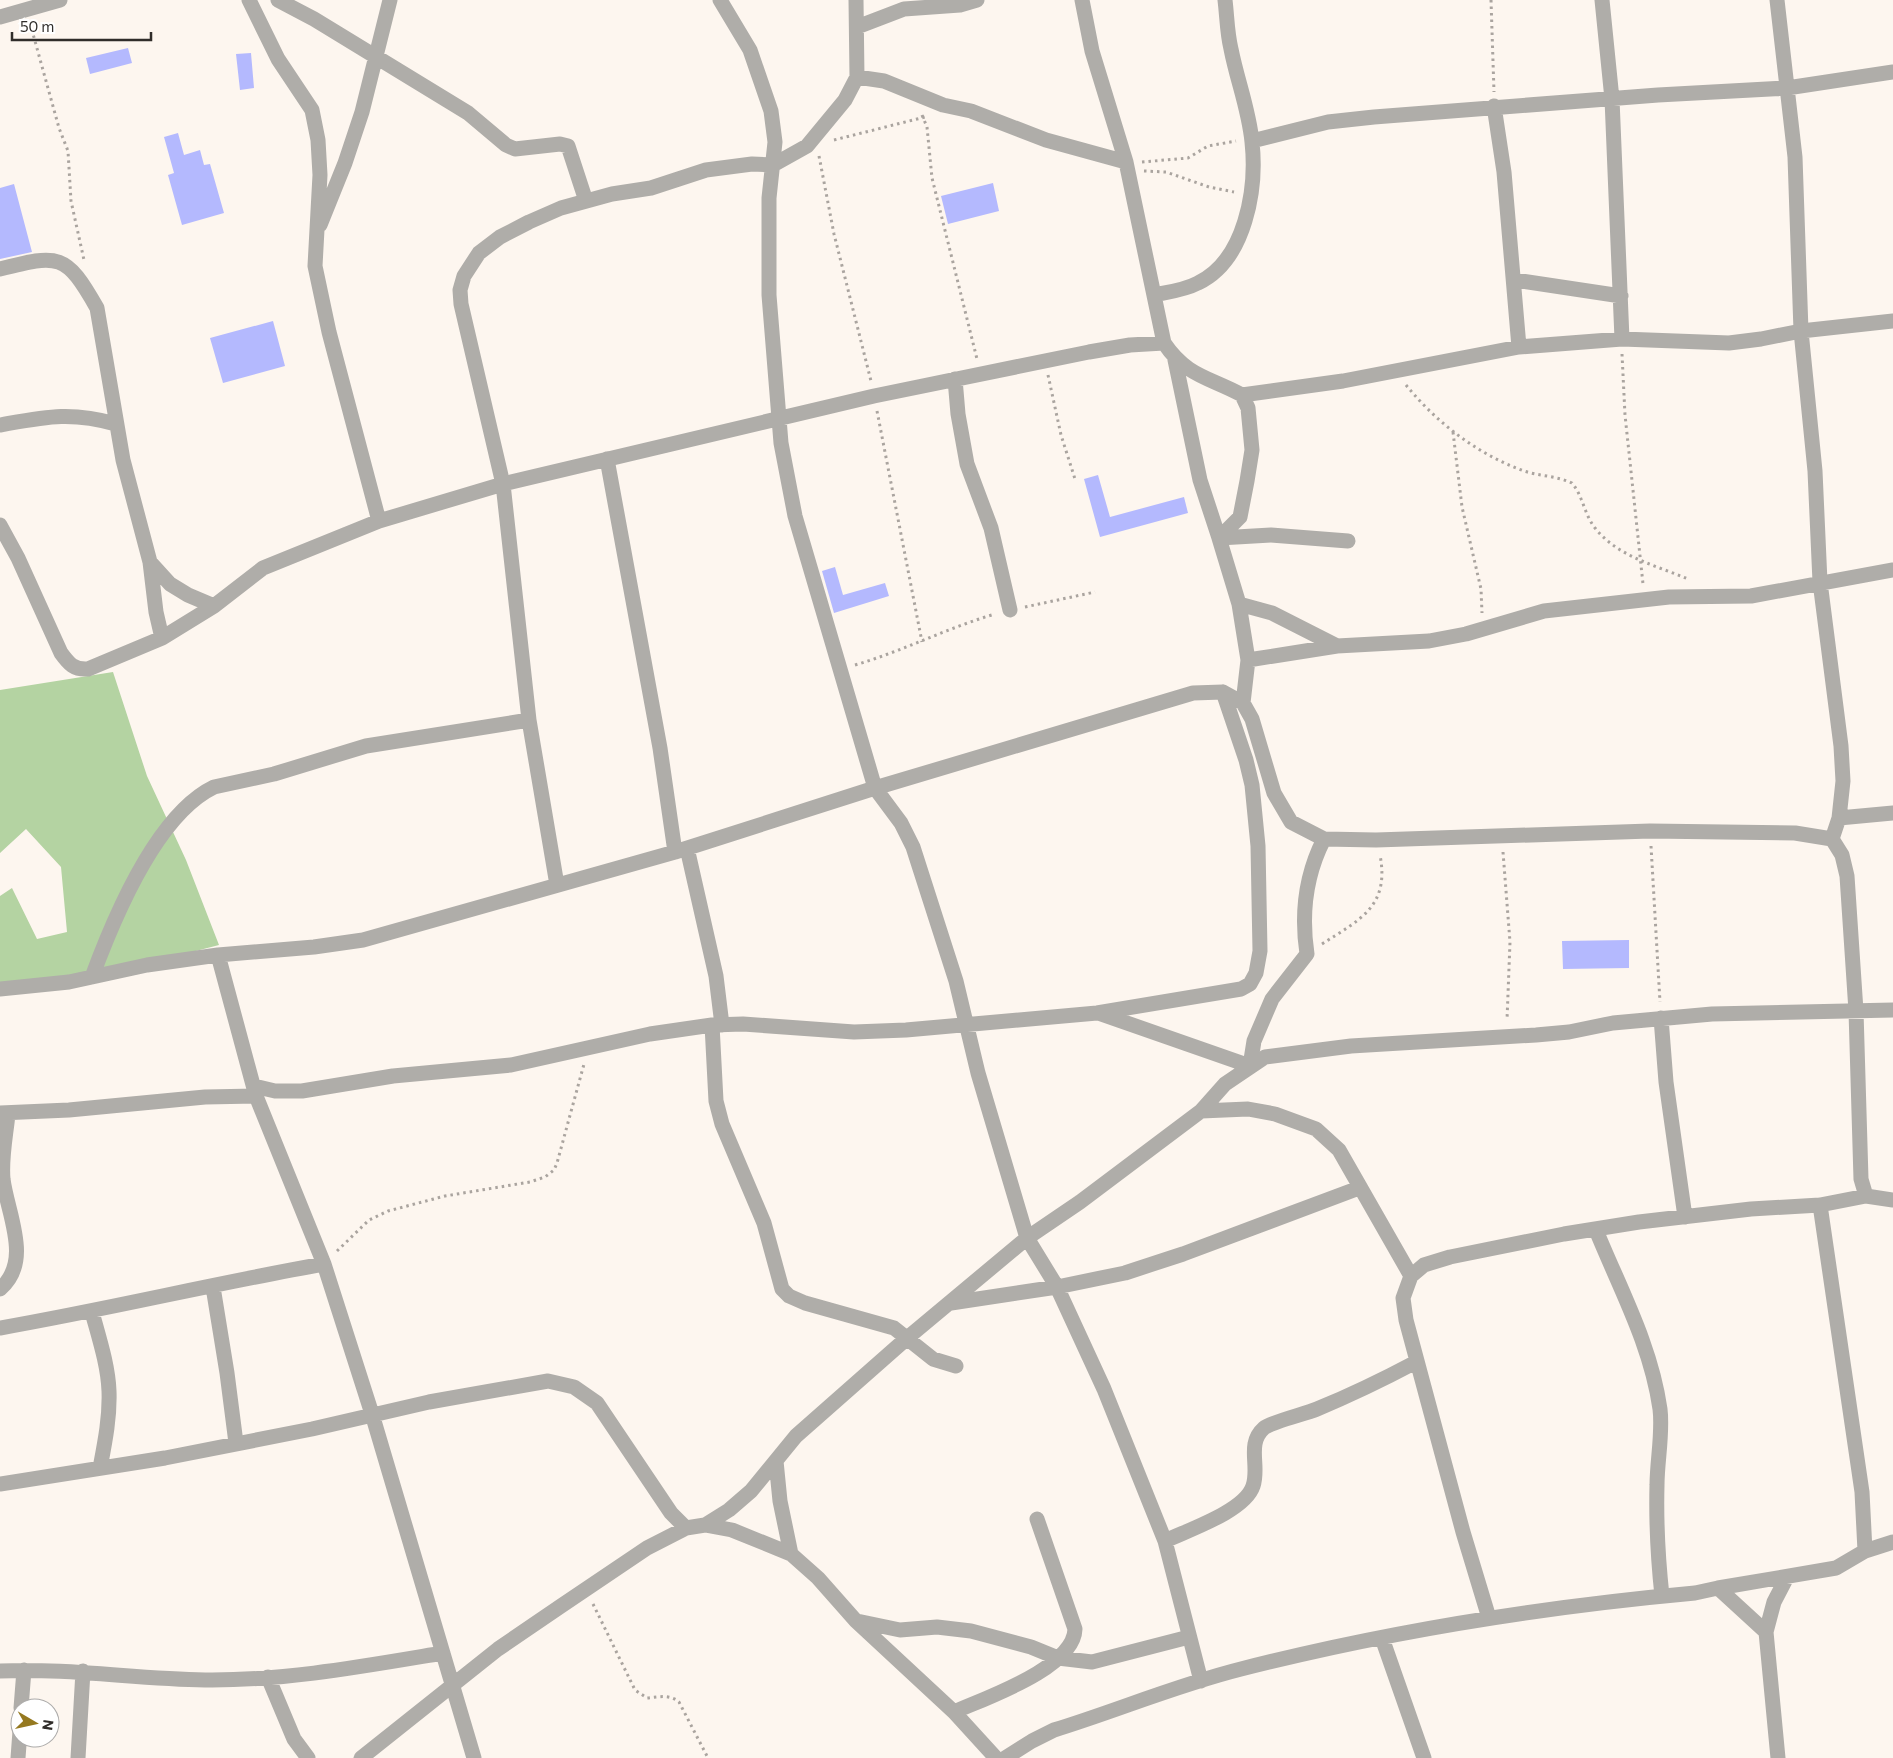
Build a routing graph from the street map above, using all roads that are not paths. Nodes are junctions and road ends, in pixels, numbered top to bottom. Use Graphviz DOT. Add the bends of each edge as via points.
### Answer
graph roads {
  1 [pos="60,0"];
  2 [pos="249,0"];
  3 [pos="278,0"];
  4 [pos="390,0"];
  5 [pos="720,0"];
  6 [pos="856,0"];
  7 [pos="977,0"];
  8 [pos="1082,0"];
  9 [pos="1225,0"];
  10 [pos="1602,0"];
  11 [pos="1776,0"];
  12 [pos="22,5"];
  13 [pos="0,17"];
  14 [pos="857,28"];
  15 [pos="375,57"];
  16 [pos="1893,72"];
  17 [pos="857,77"];
  18 [pos="1787,88"];
  19 [pos="1612,99"];
  20 [pos="1494,106"];
  21 [pos="1252,141"];
  22 [pos="773,165"];
  23 [pos="1127,167"];
  24 [pos="586,201"];
  25 [pos="315,238"];
  26 [pos="0,270"];
  27 [pos="1515,280"];
  28 [pos="1154,295"];
  29 [pos="1621,296"];
  30 [pos="1893,321"];
  31 [pos="1801,331"];
  32 [pos="1622,339"];
  33 [pos="1164,344"];
  34 [pos="1520,347"];
  35 [pos="1175,360"];
  36 [pos="955,378"];
  37 [pos="1242,395"];
  38 [pos="778,418"];
  39 [pos="116,424"];
  40 [pos="0,425"];
  41 [pos="607,459"];
  42 [pos="503,484"];
  43 [pos="379,521"];
  44 [pos="0,525"];
  45 [pos="1220,538"];
  46 [pos="1348,541"];
  47 [pos="150,562"];
  48 [pos="1893,570"];
  49 [pos="1820,582"];
  50 [pos="1239,604"];
  51 [pos="214,606"];
  52 [pos="1010,610"];
  53 [pos="162,638"];
  54 [pos="1336,646"];
  55 [pos="1248,660"];
  56 [pos="1223,692"];
  57 [pos="1243,703"];
  58 [pos="529,720"];
  59 [pos="875,788"];
  60 [pos="1893,813"];
  61 [pos="1839,818"];
  62 [pos="1832,839"];
  63 [pos="1324,840"];
  64 [pos="681,850"];
  65 [pos="557,885"];
  66 [pos="218,955"];
  67 [pos="92,977"];
  68 [pos="0,989"];
  69 [pos="1893,1010"];
  70 [pos="1856,1011"];
  71 [pos="1097,1013"];
  72 [pos="1661,1018"];
  73 [pos="966,1024"];
  74 [pos="717,1025"];
  75 [pos="1250,1066"];
  76 [pos="255,1091"];
  77 [pos="1201,1111"];
  78 [pos="4,1114"];
  79 [pos="1359,1188"];
  80 [pos="1866,1196"];
  81 [pos="1893,1200"];
  82 [pos="1820,1205"];
  83 [pos="1686,1217"];
  84 [pos="1596,1230"];
  85 [pos="1027,1238"];
  86 [pos="324,1264"];
  87 [pos="1411,1276"];
  88 [pos="213,1287"];
  89 [pos="1057,1287"];
  90 [pos="0,1289"];
  91 [pos="950,1303"];
  92 [pos="92,1312"];
  93 [pos="0,1328"];
  94 [pos="906,1339"];
  95 [pos="1416,1362"];
  96 [pos="956,1366"];
  97 [pos="372,1414"];
  98 [pos="236,1443"];
  99 [pos="776,1461"];
  100 [pos="100,1468"];
  101 [pos="0,1484"];
  102 [pos="1037,1520"];
  103 [pos="704,1525"];
  104 [pos="686,1528"];
  105 [pos="1165,1541"];
  106 [pos="1893,1542"];
  107 [pos="1865,1551"];
  108 [pos="791,1554"];
  109 [pos="1787,1577"];
  110 [pos="1718,1588"];
  111 [pos="1662,1596"];
  112 [pos="1490,1618"];
  113 [pos="856,1621"];
  114 [pos="1766,1632"];
  115 [pos="1189,1637"];
  116 [pos="1382,1638"];
  117 [pos="443,1653"];
  118 [pos="1058,1658"];
  119 [pos="0,1670"];
  120 [pos="24,1670"];
  121 [pos="83,1671"];
  122 [pos="268,1677"];
  123 [pos="1201,1681"];
  124 [pos="453,1684"];
  125 [pos="22,1698"];
  126 [pos="954,1712"];
  127 [pos="1778,1751"];
  128 [pos="78,1758"];
  129 [pos="308,1758"];
  130 [pos="361,1758"];
  131 [pos="474,1758"];
  132 [pos="996,1758"];
  133 [pos="1005,1758"];
  134 [pos="1424,1758"];
  135 [pos="1768,1758"];
  1 -- 12 [label="street"];
  2 -- 25 [label="street" via="278,59 312,110 320,175"];
  3 -- 15 [label="street"];
  4 -- 15 [label="street"];
  5 -- 22 [label="street" via="743,34 767,96 774,125"];
  6 -- 14 [label="street"];
  7 -- 14 [label="street" via="960,5 904,9"];
  8 -- 23 [label="street" via="1092,51"];
  9 -- 21 [label="street" via="1228,34"];
  10 -- 19 [label="street"];
  11 -- 18 [label="street"];
  12 -- 13 [label="street"];
  14 -- 17 [label="street"];
  15 -- 24 [label="street" via="468,113 506,145 515,149 568,146"];
  15 -- 25 [label="street" via="362,112"];
  16 -- 18 [label="street"];
  17 -- 22 [label="street" via="846,100 812,145"];
  17 -- 23 [label="street" via="884,81 943,105 971,111"];
  18 -- 19 [label="street"];
  18 -- 31 [label="street" via="1795,157"];
  19 -- 20 [label="street"];
  19 -- 29 [label="street"];
  20 -- 21 [label="street" via="1328,122"];
  20 -- 27 [label="street"];
  21 -- 28 [label="street" via="1250,198 1233,249 1219,267 1199,283"];
  22 -- 24 [label="street" via="706,170 651,188"];
  22 -- 38 [label="street" via="768,248"];
  23 -- 28 [label="street"];
  24 -- 42 [label="street" via="561,208 500,236 478,253 464,276 461,304"];
  25 -- 43 [label="street" via="315,266 327,322"];
  26 -- 39 [label="street" via="49,259 73,269 97,308"];
  27 -- 29 [label="street"];
  27 -- 34 [label="street"];
  28 -- 33 [label="street"];
  29 -- 32 [label="street"];
  30 -- 31 [label="street"];
  31 -- 32 [label="street" via="1729,343"];
  31 -- 49 [label="street" via="1815,471"];
  32 -- 34 [label="street"];
  33 -- 35 [label="street"];
  33 -- 36 [label="street" via="1130,345"];
  34 -- 37 [label="street" via="1300,389"];
  35 -- 37 [label="street" via="1195,374"];
  35 -- 45 [label="street" via="1200,480"];
  36 -- 38 [label="street"];
  36 -- 52 [label="street" via="967,464 991,528"];
  37 -- 45 [label="street" via="1248,408 1252,450 1240,517"];
  38 -- 41 [label="street"];
  38 -- 59 [label="street" via="793,507"];
  39 -- 40 [label="street" via="63,415"];
  39 -- 47 [label="street"];
  41 -- 42 [label="street"];
  41 -- 64 [label="street"];
  42 -- 43 [label="street"];
  42 -- 58 [label="street"];
  43 -- 51 [label="street" via="263,568"];
  44 -- 53 [label="street" via="70,666 88,669"];
  45 -- 46 [label="street" via="1271,534"];
  45 -- 50 [label="street"];
  47 -- 51 [label="street" via="170,584"];
  47 -- 53 [label="street"];
  48 -- 49 [label="street"];
  49 -- 54 [label="street" via="1750,596 1644,599 1544,611 1429,641"];
  49 -- 61 [label="street" via="1841,746 1843,781"];
  50 -- 54 [label="street" via="1272,613"];
  50 -- 55 [label="street"];
  51 -- 53 [label="street"];
  54 -- 55 [label="street"];
  55 -- 57 [label="street"];
  56 -- 57 [label="street"];
  56 -- 59 [label="street" via="1193,693 1148,705"];
  56 -- 71 [label="street" via="1253,792 1258,846 1260,951 1256,973 1250,984 1241,989"];
  57 -- 63 [label="street" via="1252,719 1274,794 1291,822"];
  58 -- 65 [label="street"];
  58 -- 67 [label="street" via="366,746 203,792 176,818 142,867 121,906"];
  59 -- 64 [label="street"];
  59 -- 73 [label="street" via="901,823 913,847 956,981"];
  60 -- 61 [label="street"];
  61 -- 62 [label="street"];
  62 -- 63 [label="street" via="1795,833 1650,830"];
  62 -- 70 [label="street" via="1842,855 1847,876"];
  63 -- 75 [label="street" via="1313,860 1307,891 1303,925 1308,954 1272,999 1254,1041"];
  64 -- 65 [label="street"];
  64 -- 74 [label="street" via="716,976"];
  65 -- 66 [label="street" via="363,940"];
  66 -- 67 [label="street"];
  66 -- 76 [label="street"];
  67 -- 68 [label="street"];
  69 -- 70 [label="street"];
  70 -- 72 [label="street"];
  70 -- 80 [label="street" via="1859,1163"];
  71 -- 73 [label="street"];
  71 -- 75 [label="street"];
  72 -- 75 [label="street" via="1570,1032 1350,1046 1266,1057"];
  72 -- 83 [label="street" via="1666,1082"];
  73 -- 74 [label="street" via="854,1032"];
  73 -- 85 [label="street"];
  74 -- 76 [label="street" via="588,1046 510,1064 393,1076 302,1091"];
  74 -- 94 [label="street" via="716,1101 722,1124 764,1223 782,1289 805,1303 894,1328"];
  75 -- 77 [label="street" via="1225,1084"];
  76 -- 78 [label="street"];
  76 -- 86 [label="street"];
  77 -- 79 [label="street" via="1248,1109 1274,1114 1316,1129 1339,1150"];
  77 -- 85 [label="street"];
  78 -- 90 [label="street" via="3,1178 17,1242 15,1263"];
  79 -- 87 [label="street"];
  79 -- 89 [label="street" via="1133,1271"];
  80 -- 81 [label="street"];
  80 -- 82 [label="street"];
  82 -- 83 [label="street" via="1751,1208"];
  82 -- 107 [label="street" via="1862,1492"];
  83 -- 84 [label="street"];
  84 -- 87 [label="street" via="1450,1257 1424,1265"];
  84 -- 111 [label="street" via="1638,1324 1655,1379 1660,1412 1657,1546"];
  85 -- 89 [label="street"];
  85 -- 91 [label="street"];
  86 -- 88 [label="street"];
  86 -- 97 [label="street"];
  87 -- 95 [label="street" via="1403,1298"];
  88 -- 92 [label="street"];
  88 -- 98 [label="street"];
  89 -- 91 [label="street"];
  89 -- 105 [label="street" via="1104,1389"];
  91 -- 94 [label="street"];
  92 -- 93 [label="street"];
  92 -- 100 [label="street" via="103,1350 109,1390"];
  94 -- 96 [label="street" via="933,1359"];
  94 -- 99 [label="street" via="823,1410"];
  95 -- 105 [label="street" via="1368,1388 1265,1427 1257,1436 1254,1447 1254,1485 1247,1497 1230,1510"];
  95 -- 112 [label="street"];
  97 -- 98 [label="street"];
  97 -- 104 [label="street" via="503,1387 548,1381 574,1387 597,1403 671,1513"];
  97 -- 117 [label="street"];
  98 -- 100 [label="street"];
  99 -- 103 [label="street" via="751,1491"];
  99 -- 108 [label="street"];
  100 -- 101 [label="street"];
  102 -- 118 [label="street" via="1075,1629 1075,1638"];
  103 -- 104 [label="street"];
  103 -- 108 [label="street" via="732,1530"];
  104 -- 124 [label="street" via="647,1548 498,1649"];
  105 -- 115 [label="street"];
  106 -- 107 [label="street"];
  107 -- 109 [label="street" via="1836,1568"];
  108 -- 113 [label="street" via="818,1578"];
  109 -- 110 [label="street"];
  109 -- 114 [label="street" via="1774,1602"];
  110 -- 111 [label="street"];
  110 -- 114 [label="street"];
  111 -- 112 [label="street"];
  112 -- 116 [label="street"];
  113 -- 118 [label="street" via="900,1630 937,1627 971,1631 1031,1647"];
  113 -- 126 [label="street"];
  114 -- 127 [label="street"];
  115 -- 118 [label="street" via="1092,1662"];
  115 -- 123 [label="street"];
  116 -- 123 [label="street" via="1241,1668"];
  116 -- 134 [label="street"];
  117 -- 122 [label="street"];
  117 -- 124 [label="street"];
  118 -- 126 [label="street" via="1020,1683"];
  119 -- 120 [label="street"];
  120 -- 121 [label="street"];
  120 -- 125 [label="street"];
  121 -- 122 [label="street" via="165,1680"];
  121 -- 128 [label="street"];
  122 -- 129 [label="street" via="294,1739"];
  123 -- 133 [label="street" via="1054,1730"];
  124 -- 130 [label="street"];
  124 -- 131 [label="street"];
  126 -- 132 [label="street"];
  127 -- 135 [label="street"];
}
